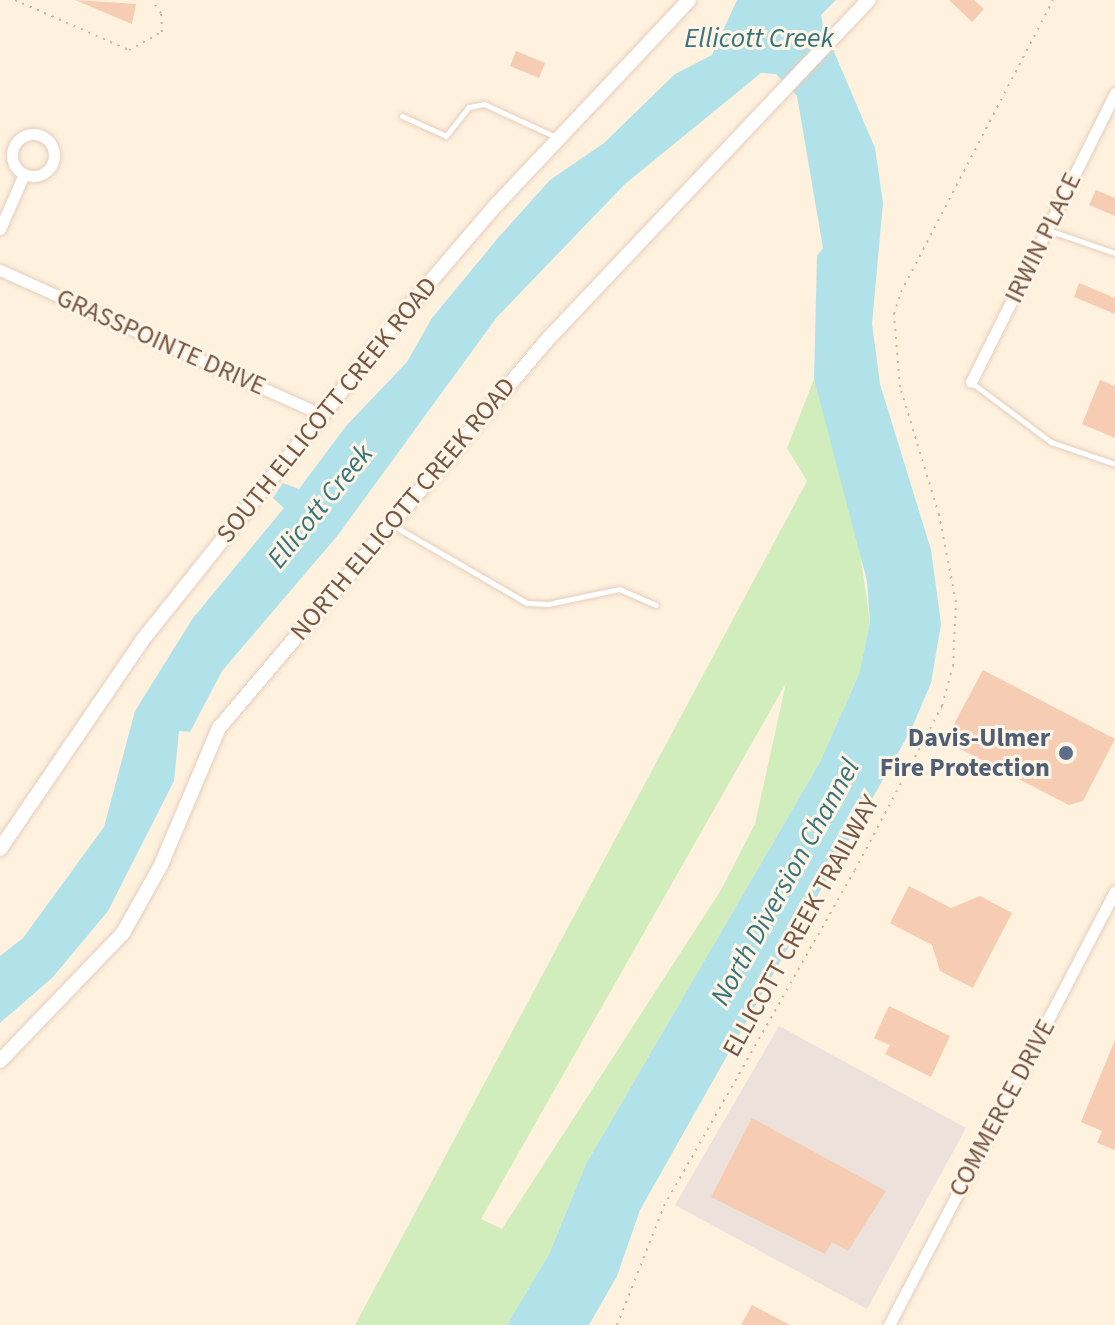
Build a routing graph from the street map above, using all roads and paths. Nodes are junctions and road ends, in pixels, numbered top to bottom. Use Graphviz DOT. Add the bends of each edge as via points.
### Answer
graph roads {
  1 [pos="15,0"];
  2 [pos="152,0"];
  3 [pos="689,0"];
  4 [pos="869,0"];
  5 [pos="1053,0"];
  6 [pos="1114,97"];
  7 [pos="402,116"];
  8 [pos="559,138"];
  9 [pos="24,174"];
  10 [pos="0,229"];
  11 [pos="1047,229"];
  12 [pos="1115,253"];
  13 [pos="0,270"];
  14 [pos="971,382"];
  15 [pos="321,414"];
  16 [pos="1115,464"];
  17 [pos="390,524"];
  18 [pos="656,605"];
  19 [pos="0,849"];
  20 [pos="1115,891"];
  21 [pos="0,1061"];
  22 [pos="617,1325"];
  23 [pos="889,1325"];
  1 -- 2 [label="path" via="129,50 162,32 161,13"];
  3 -- 8 [label="street, SOUTH ELLICOTT CREEK ROAD"];
  4 -- 17 [label="street, NORTH ELLICOTT CREEK ROAD" via="548,339"];
  5 -- 22 [label="path, ELLICOTT CREEK TRAILWAY" via="894,314 900,387 939,515 956,602 953,666 942,706 664,1206"];
  6 -- 11 [label="street, IRWIN PLACE"];
  7 -- 8 [label="lane" via="446,136 469,107 484,104"];
  8 -- 15 [label="street, SOUTH ELLICOTT CREEK ROAD" via="486,216"];
  9 -- 10 [label="street"];
  11 -- 12 [label="lane"];
  11 -- 14 [label="street, IRWIN PLACE"];
  13 -- 15 [label="street, GRASSPOINTE DRIVE"];
  14 -- 16 [label="lane" via="1051,442"];
  15 -- 19 [label="street, SOUTH ELLICOTT CREEK ROAD" via="115,677"];
  17 -- 18 [label="lane" via="527,603 548,604 619,589"];
  17 -- 21 [label="street, NORTH ELLICOTT CREEK ROAD" via="219,728 161,865 123,933"];
  20 -- 23 [label="street, COMMERCE DRIVE"];
}
